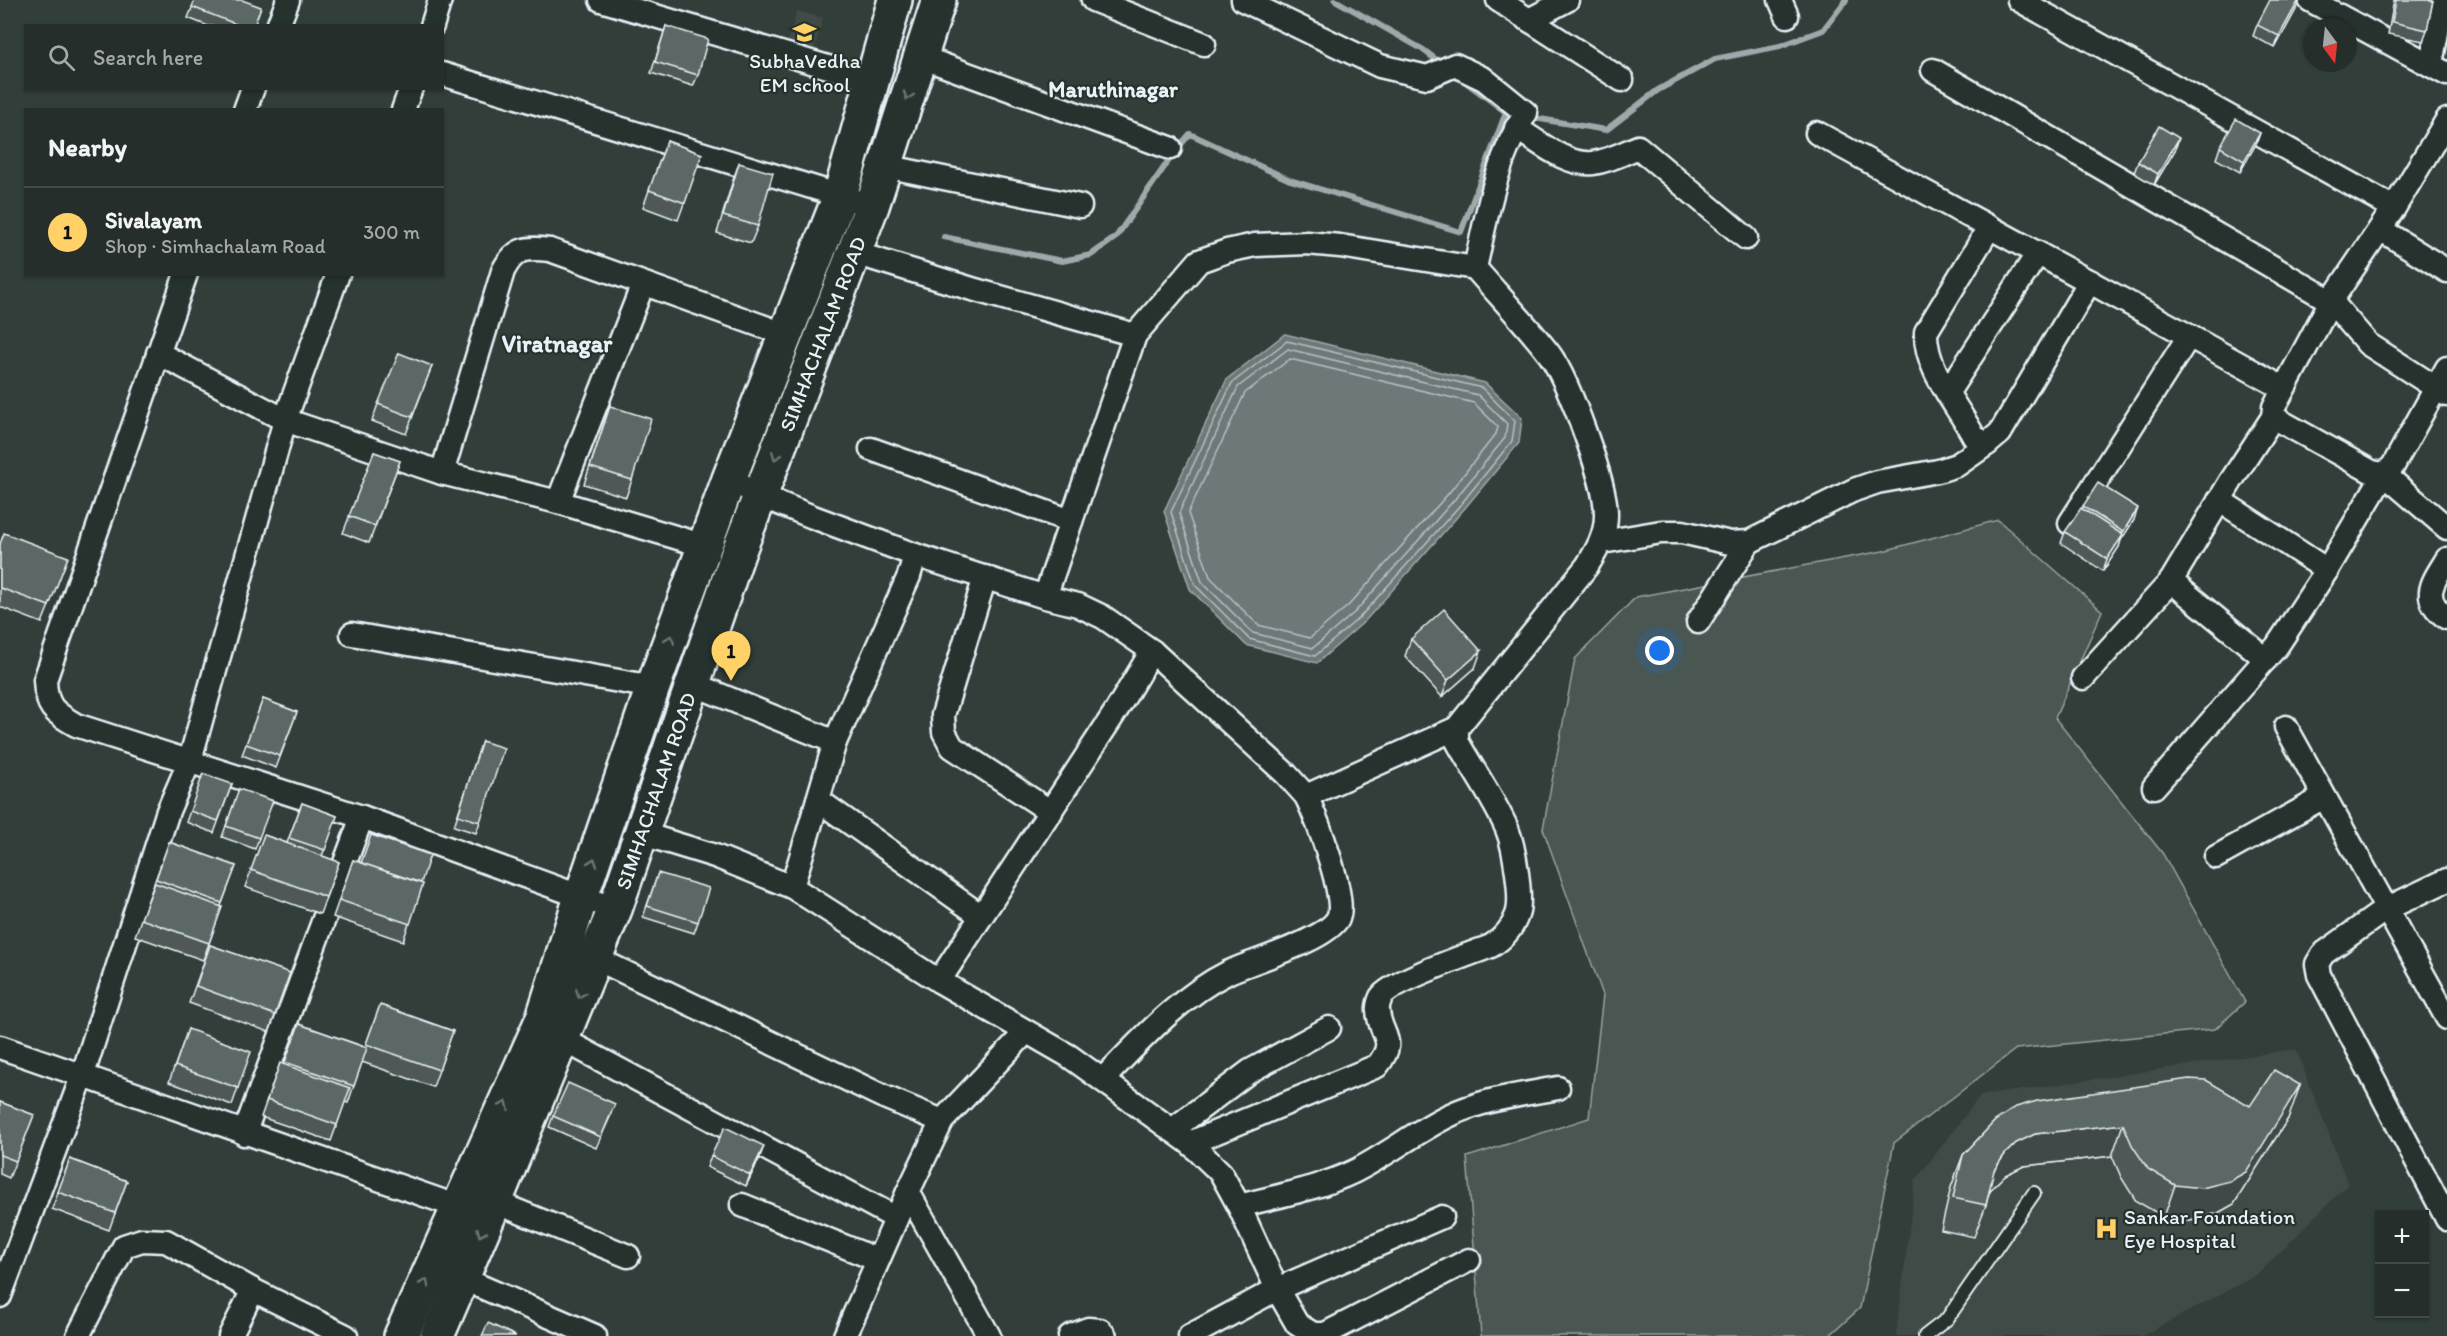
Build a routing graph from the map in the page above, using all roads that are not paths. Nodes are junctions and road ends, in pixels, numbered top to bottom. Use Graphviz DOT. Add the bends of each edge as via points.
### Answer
graph roads {
  1 [pos="440,0"];
  2 [pos="601,0"];
  3 [pos="895,0"];
  4 [pos="939,0"];
  5 [pos="1093,0"];
  6 [pos="1243,0"];
  7 [pos="1498,0"];
  8 [pos="1567,0"];
  9 [pos="2019,0"];
  10 [pos="2310,0"];
  11 [pos="2443,0"];
  12 [pos="2341,8"];
  13 [pos="1529,20"];
  14 [pos="433,24"];
  15 [pos="1204,44"];
  16 [pos="921,57"];
  17 [pos="2439,69"];
  18 [pos="1933,70"];
  19 [pos="444,75"];
  20 [pos="872,80"];
  21 [pos="1622,80"];
  22 [pos="252,90"];
  23 [pos="410,90"];
  24 [pos="246,108"];
  25 [pos="404,108"];
  26 [pos="1521,120"];
  27 [pos="2447,120"];
  28 [pos="1817,133"];
  29 [pos="2441,146"];
  30 [pos="1170,148"];
  31 [pos="885,166"];
  32 [pos="840,196"];
  33 [pos="872,206"];
  34 [pos="1080,206"];
  35 [pos="2394,208"];
  36 [pos="1989,228"];
  37 [pos="2380,229"];
  38 [pos="1746,238"];
  39 [pos="855,253"];
  40 [pos="2038,254"];
  41 [pos="1475,268"];
  42 [pos="2447,271"];
  43 [pos="185,276"];
  44 [pos="337,276"];
  45 [pos="2090,281"];
  46 [pos="643,284"];
  47 [pos="2331,301"];
  48 [pos="787,335"];
  49 [pos="1135,335"];
  50 [pos="2189,336"];
  51 [pos="158,353"];
  52 [pos="2447,368"];
  53 [pos="2283,388"];
  54 [pos="2441,391"];
  55 [pos="1948,392"];
  56 [pos="2273,417"];
  57 [pos="285,420"];
  58 [pos="1987,444"];
  59 [pos="871,449"];
  60 [pos="442,473"];
  61 [pos="2384,474"];
  62 [pos="729,479"];
  63 [pos="760,496"];
  64 [pos="2220,500"];
  65 [pos="558,502"];
  66 [pos="1071,521"];
  67 [pos="2070,523"];
  68 [pos="2447,528"];
  69 [pos="1602,542"];
  70 [pos="1749,542"];
  71 [pos="705,546"];
  72 [pos="915,555"];
  73 [pos="2447,559"];
  74 [pos="2327,570"];
  75 [pos="985,577"];
  76 [pos="2171,580"];
  77 [pos="1046,597"];
  78 [pos="2447,618"];
  79 [pos="1698,622"];
  80 [pos="352,634"];
  81 [pos="1152,651"];
  82 [pos="2266,659"];
  83 [pos="2083,678"];
  84 [pos="693,684"];
  85 [pos="653,687"];
  86 [pos="2286,727"];
  87 [pos="1457,728"];
  88 [pos="835,742"];
  89 [pos="190,760"];
  90 [pos="2154,787"];
  91 [pos="1306,796"];
  92 [pos="2324,797"];
  93 [pos="818,800"];
  94 [pos="1051,812"];
  95 [pos="362,817"];
  96 [pos="640,833"];
  97 [pos="2216,856"];
  98 [pos="2447,880"];
  99 [pos="792,887"];
  100 [pos="581,897"];
  101 [pos="615,909"];
  102 [pos="2386,909"];
  103 [pos="981,916"];
  104 [pos="595,958"];
  105 [pos="939,981"];
  106 [pos="2446,1013"];
  107 [pos="1329,1028"];
  108 [pos="1026,1032"];
  109 [pos="562,1039"];
  110 [pos="0,1047"];
  111 [pos="82,1077"];
  112 [pos="1103,1079"];
  113 [pos="1558,1088"];
  114 [pos="942,1120"];
  115 [pos="244,1134"];
  116 [pos="1181,1136"];
  117 [pos="908,1192"];
  118 [pos="2034,1193"];
  119 [pos="495,1202"];
  120 [pos="742,1205"];
  121 [pos="1239,1206"];
  122 [pos="459,1207"];
  123 [pos="1442,1217"];
  124 [pos="896,1218"];
  125 [pos="2447,1219"];
  126 [pos="627,1256"];
  127 [pos="878,1260"];
  128 [pos="1469,1260"];
  129 [pos="461,1278"];
  130 [pos="1277,1289"];
  131 [pos="253,1290"];
  132 [pos="0,1296"];
  133 [pos="78,1336"];
  134 [pos="230,1336"];
  135 [pos="346,1336"];
  136 [pos="401,1336"];
  137 [pos="437,1336"];
  138 [pos="595,1336"];
  139 [pos="845,1336"];
  140 [pos="988,1336"];
  141 [pos="1070,1336"];
  142 [pos="1106,1336"];
  143 [pos="1190,1336"];
  144 [pos="1924,1336"];
  1 -- 14 [label="street"];
  2 -- 20 [label="street"];
  3 -- 20 [label="main road"];
  4 -- 16 [label="main road, SIMHACHALAM ROAD"];
  5 -- 15 [label="street"];
  6 -- 26 [label="street" via="1380,66 1437,73 1455,65 1484,79"];
  7 -- 13 [label="street"];
  8 -- 13 [label="street"];
  9 -- 35 [label="street"];
  10 -- 12 [label="street"];
  11 -- 17 [label="street"];
  12 -- 17 [label="street"];
  13 -- 21 [label="street"];
  16 -- 30 [label="street"];
  16 -- 31 [label="main road, SIMHACHALAM ROAD, one-way"];
  18 -- 47 [label="street"];
  19 -- 32 [label="street"];
  20 -- 32 [label="main road"];
  22 -- 24 [label="street"];
  23 -- 25 [label="street"];
  26 -- 38 [label="street" via="1568,160 1591,164 1638,147"];
  26 -- 41 [label="street" via="1502,162"];
  27 -- 29 [label="street"];
  28 -- 36 [label="street"];
  29 -- 35 [label="street"];
  31 -- 33 [label="main road, SIMHACHALAM ROAD"];
  31 -- 34 [label="street"];
  32 -- 33 [label="street"];
  32 -- 48 [label="main road"];
  33 -- 39 [label="main road, SIMHACHALAM ROAD"];
  35 -- 37 [label="street"];
  36 -- 40 [label="street"];
  36 -- 55 [label="street" via="1926,332 1931,363"];
  37 -- 42 [label="street"];
  37 -- 47 [label="street"];
  39 -- 49 [label="street"];
  39 -- 63 [label="main road, SIMHACHALAM ROAD, one-way"];
  40 -- 45 [label="street"];
  40 -- 55 [label="street"];
  41 -- 49 [label="street" via="1340,246 1255,245 1199,261"];
  41 -- 69 [label="street" via="1551,357 1572,401 1599,474 1606,515"];
  43 -- 51 [label="street"];
  44 -- 57 [label="street"];
  45 -- 50 [label="street"];
  45 -- 58 [label="street" via="2006,424"];
  46 -- 48 [label="street"];
  46 -- 60 [label="street" via="550,250 521,250 510,257"];
  46 -- 65 [label="street"];
  47 -- 53 [label="street"];
  47 -- 54 [label="street" via="2368,344"];
  48 -- 62 [label="main road"];
  49 -- 66 [label="street"];
  50 -- 53 [label="street"];
  50 -- 67 [label="street"];
  51 -- 57 [label="street"];
  51 -- 89 [label="street" via="45,680 45,698 56,713 76,725"];
  52 -- 54 [label="street"];
  53 -- 56 [label="street"];
  54 -- 61 [label="street"];
  55 -- 58 [label="street" via="1974,437"];
  56 -- 61 [label="street" via="2373,472"];
  56 -- 64 [label="street"];
  57 -- 60 [label="street"];
  57 -- 89 [label="street"];
  58 -- 70 [label="street" via="1957,465 1854,490"];
  59 -- 66 [label="street"];
  60 -- 65 [label="street"];
  61 -- 68 [label="street"];
  61 -- 74 [label="street"];
  62 -- 63 [label="street"];
  62 -- 71 [label="main road"];
  63 -- 72 [label="street"];
  63 -- 84 [label="main road, SIMHACHALAM ROAD"];
  64 -- 74 [label="street"];
  64 -- 76 [label="street"];
  65 -- 71 [label="street"];
  66 -- 77 [label="street"];
  69 -- 70 [label="street" via="1682,532 1730,543"];
  69 -- 87 [label="street"];
  70 -- 79 [label="street"];
  85 -- 71 [label="main road, one-way"];
  72 -- 75 [label="street"];
  72 -- 88 [label="street"];
  73 -- 78 [label="street" via="2430,595 2432,605"];
  74 -- 82 [label="street"];
  75 -- 77 [label="street"];
  75 -- 94 [label="street" via="943,715 944,732 952,747"];
  76 -- 82 [label="street"];
  76 -- 83 [label="street"];
  77 -- 81 [label="street" via="1078,605 1102,617"];
  80 -- 85 [label="street"];
  81 -- 91 [label="street"];
  81 -- 94 [label="street"];
  82 -- 90 [label="street"];
  84 -- 88 [label="street"];
  84 -- 96 [label="main road, SIMHACHALAM ROAD"];
  100 -- 85 [label="main road, one-way"];
  86 -- 92 [label="street"];
  87 -- 91 [label="street"];
  87 -- 116 [label="street" via="1457,741 1507,829 1515,856 1518,912 1512,928 1491,946 1396,985 1381,996 1377,1010 1388,1041 1386,1055 1377,1066"];
  88 -- 93 [label="street"];
  89 -- 95 [label="street"];
  89 -- 111 [label="street" via="168,811"];
  91 -- 112 [label="street" via="1319,824 1341,904 1337,921 1323,934 1228,973 1188,997"];
  92 -- 97 [label="street"];
  92 -- 102 [label="street"];
  93 -- 99 [label="street"];
  93 -- 103 [label="street"];
  94 -- 103 [label="street"];
  95 -- 100 [label="street"];
  95 -- 115 [label="street"];
  96 -- 99 [label="street" via="715,856"];
  96 -- 101 [label="main road, SIMHACHALAM ROAD"];
  98 -- 102 [label="street"];
  99 -- 105 [label="street"];
  100 -- 101 [label="street"];
  122 -- 100 [label="main road, one-way" via="543,1018"];
  101 -- 104 [label="main road, SIMHACHALAM ROAD"];
  102 -- 106 [label="street"];
  102 -- 125 [label="street" via="2323,954 2318,964 2319,975"];
  103 -- 105 [label="street"];
  104 -- 109 [label="main road, SIMHACHALAM ROAD, one-way"];
  104 -- 114 [label="street" via="882,1096"];
  105 -- 108 [label="street"];
  107 -- 116 [label="street" via="1250,1071"];
  108 -- 112 [label="street"];
  108 -- 114 [label="street"];
  109 -- 119 [label="main road, SIMHACHALAM ROAD"];
  109 -- 124 [label="street"];
  110 -- 111 [label="street"];
  111 -- 115 [label="street"];
  111 -- 132 [label="street"];
  112 -- 116 [label="street"];
  113 -- 121 [label="street" via="1469,1107 1327,1183"];
  114 -- 117 [label="street"];
  115 -- 122 [label="street"];
  116 -- 121 [label="street" via="1221,1173"];
  117 -- 124 [label="street"];
  117 -- 140 [label="street"];
  118 -- 144 [label="lane" via="1947,1319"];
  119 -- 126 [label="street"];
  119 -- 129 [label="main road, SIMHACHALAM ROAD, one-way"];
  120 -- 127 [label="street"];
  121 -- 130 [label="street"];
  136 -- 122 [label="main road, one-way"];
  123 -- 130 [label="street"];
  124 -- 127 [label="street"];
  127 -- 139 [label="street"];
  128 -- 130 [label="street" via="1325,1334 1313,1334 1297,1324"];
  129 -- 137 [label="main road, SIMHACHALAM ROAD"];
  129 -- 138 [label="street"];
  130 -- 143 [label="street"];
  131 -- 133 [label="street" via="166,1241 142,1240 124,1246"];
  131 -- 134 [label="street"];
  131 -- 135 [label="street"];
  141 -- 142 [label="street" via="1088,1329 1100,1330"];
}
